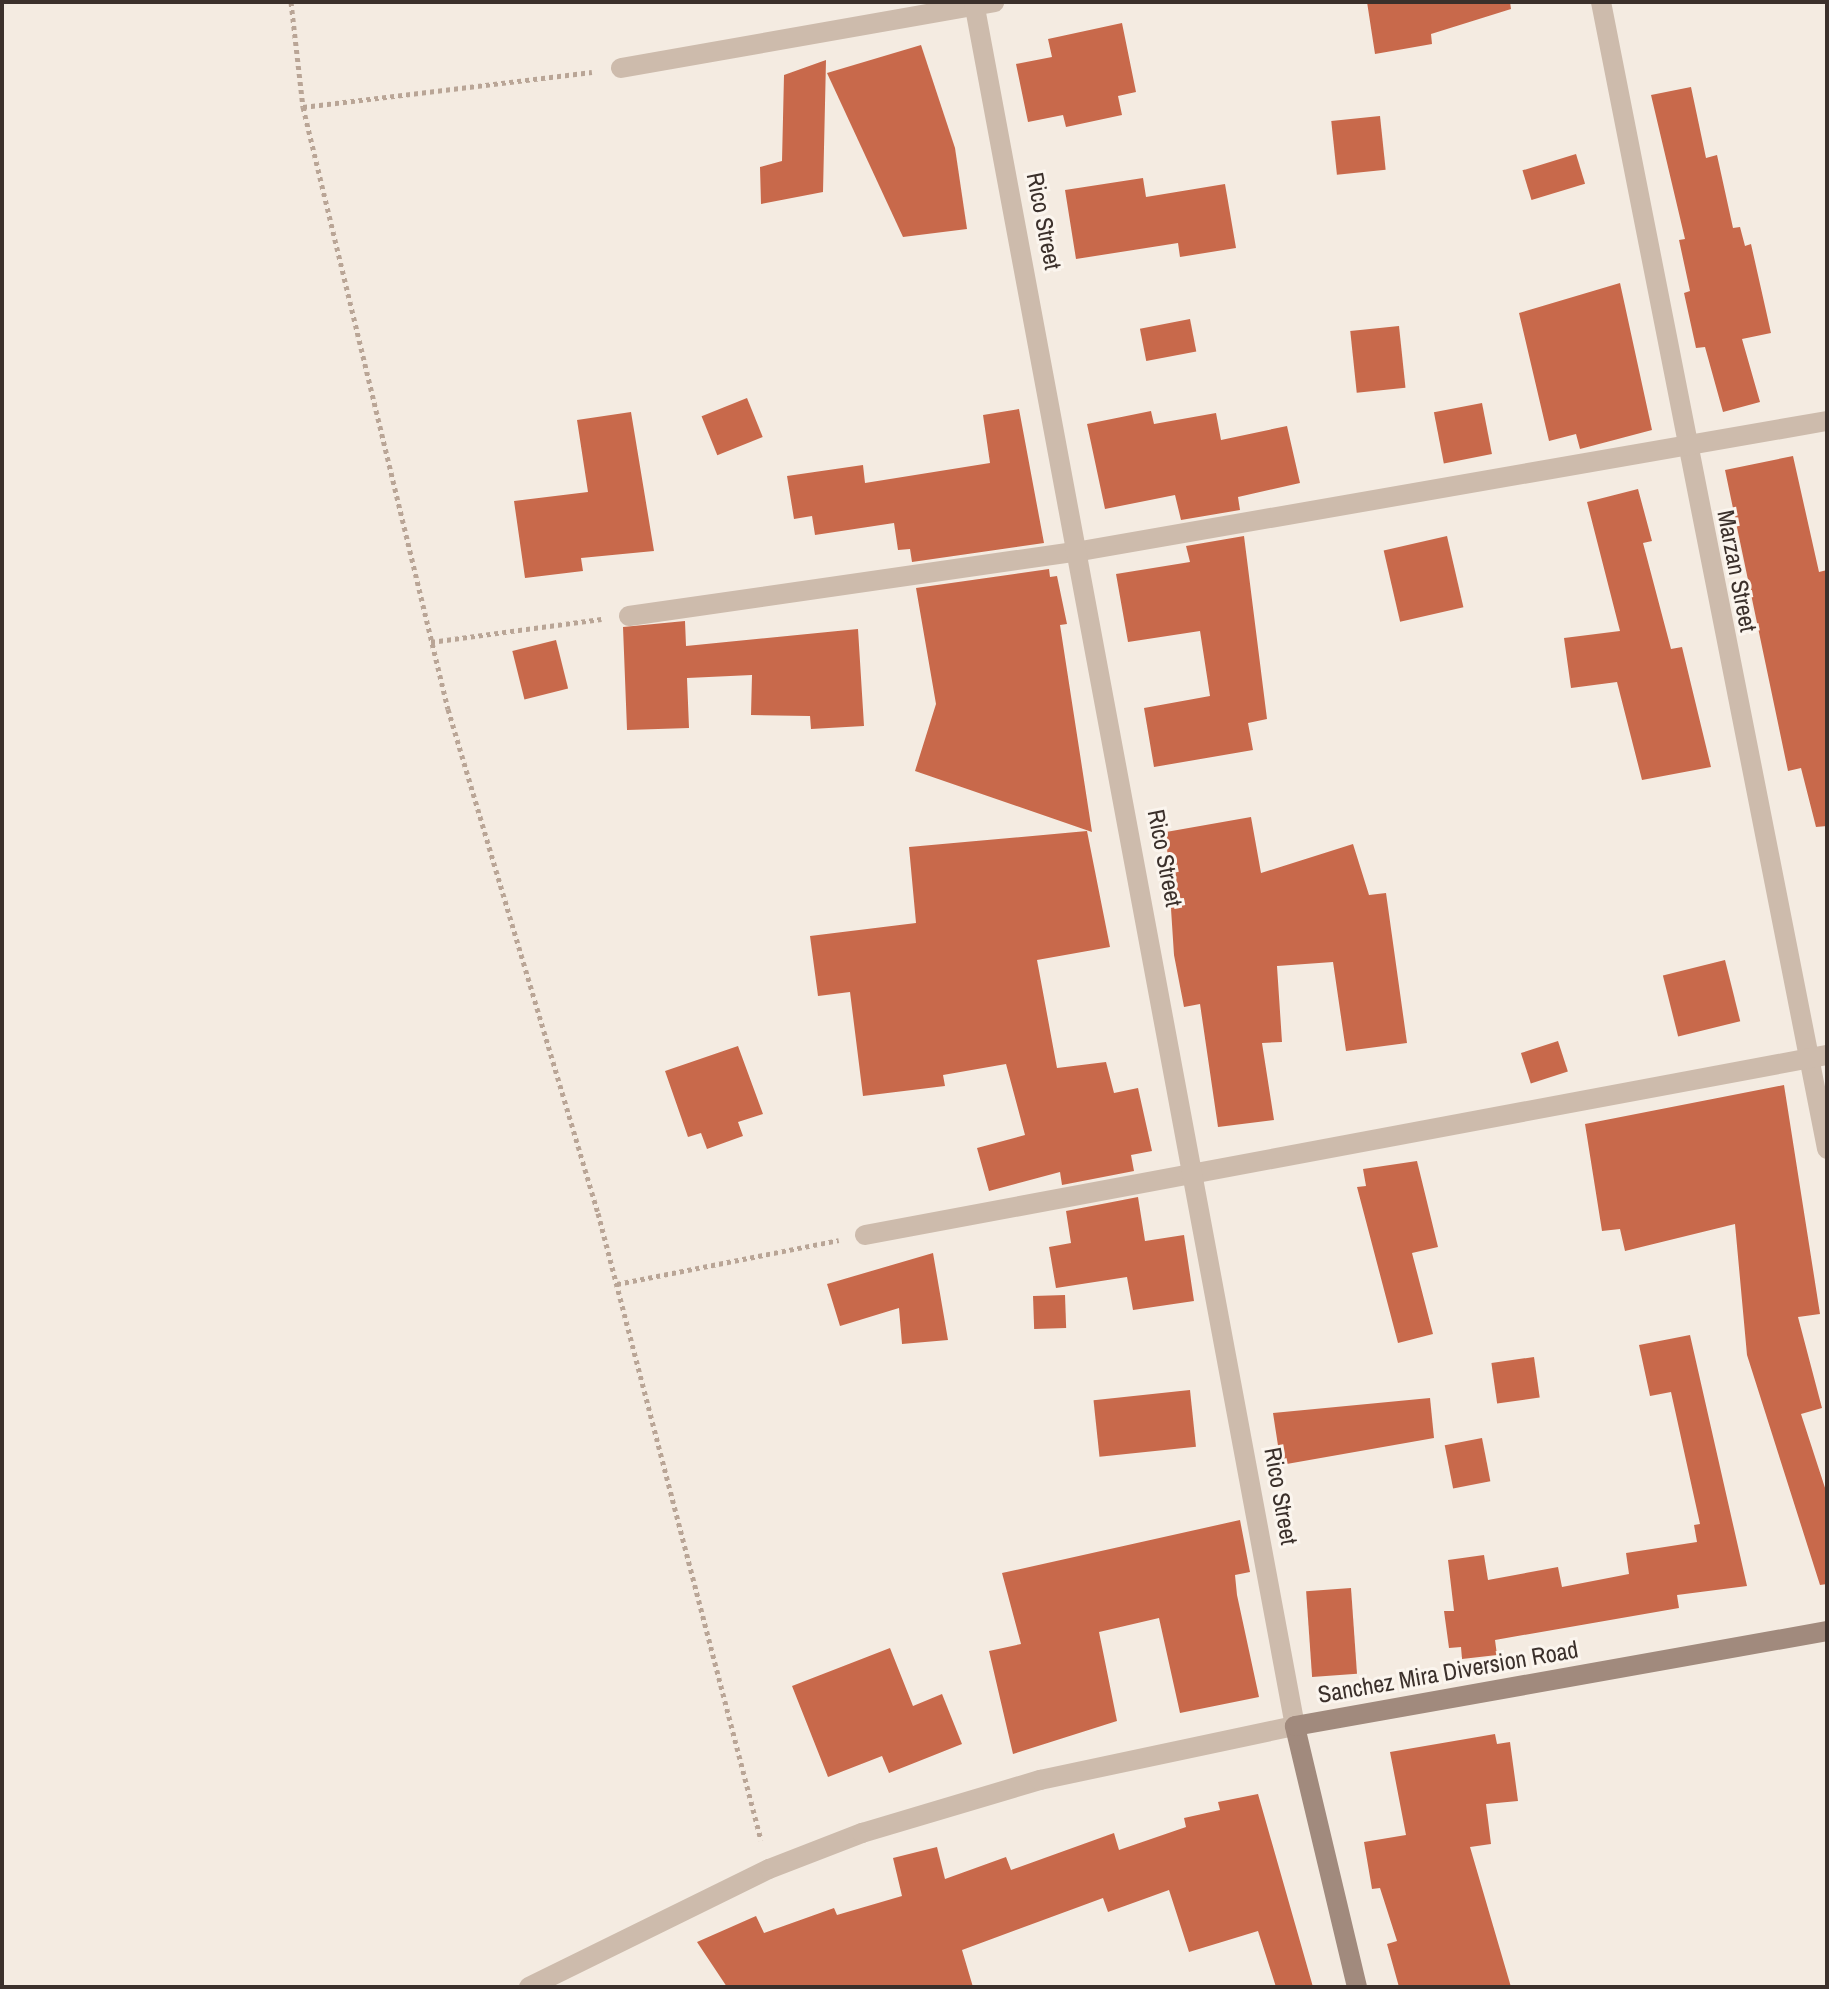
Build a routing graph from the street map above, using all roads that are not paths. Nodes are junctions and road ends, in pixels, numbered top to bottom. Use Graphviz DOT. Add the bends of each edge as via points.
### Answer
graph roads {
  1 [pos="1601,2"];
  2 [pos="981,3"];
  3 [pos="621,68"];
  4 [pos="1827,421"];
  5 [pos="1686,447"];
  6 [pos="1081,551"];
  7 [pos="629,616"];
  8 [pos="1818,1057"];
  9 [pos="1827,1149"];
  10 [pos="1198,1174"];
  11 [pos="865,1235"];
  12 [pos="1827,1631"];
  13 [pos="1295,1726"];
  14 [pos="529,1987"];
  15 [pos="1357,1987"];
  1 -- 5 [label="street, Marzan Street"];
  2 -- 3 [label="street"];
  2 -- 6 [label="street, Rico Street"];
  4 -- 5 [label="street"];
  5 -- 6 [label="street"];
  5 -- 8 [label="street, Marzan Street"];
  6 -- 7 [label="street"];
  6 -- 10 [label="street, Rico Street"];
  8 -- 9 [label="street, Marzan Street"];
  8 -- 10 [label="street"];
  10 -- 11 [label="street"];
  10 -- 13 [label="street, Rico Street"];
  12 -- 13 [label="main road, Sanchez Mira Diversion Road"];
  13 -- 14 [label="street" via="1040,1780 769,1869"];
  13 -- 15 [label="main road, Sanchez Mira Diversion Road"];
}
